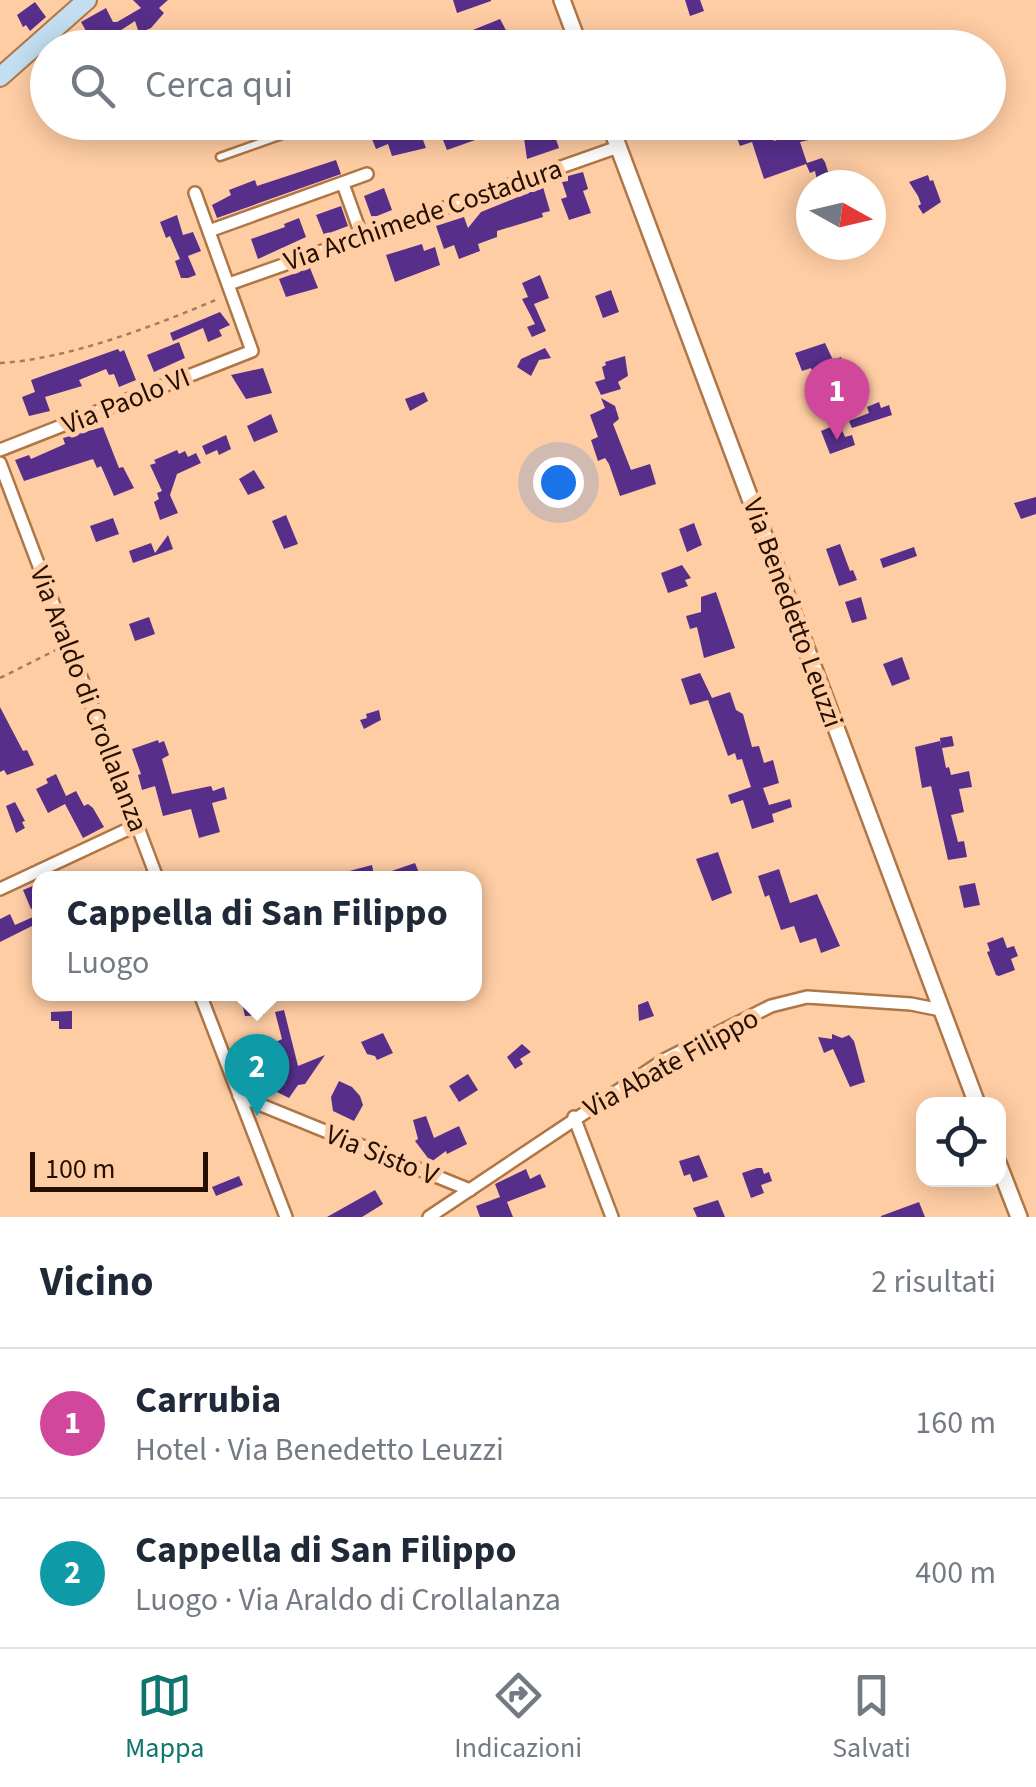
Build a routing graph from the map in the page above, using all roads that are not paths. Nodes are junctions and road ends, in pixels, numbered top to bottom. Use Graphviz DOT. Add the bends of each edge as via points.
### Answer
graph roads {
  1 [pos="87,0"];
  2 [pos="562,0"];
  3 [pos="53,30"];
  4 [pos="574,30"];
  5 [pos="30,50"];
  6 [pos="0,77"];
  7 [pos="268,140"];
  8 [pos="615,140"];
  9 [pos="618,147"];
  10 [pos="220,157"];
  11 [pos="367,174"];
  12 [pos="343,184"];
  13 [pos="194,193"];
  14 [pos="209,231"];
  15 [pos="362,237"];
  16 [pos="230,289"];
  17 [pos="0,450"];
  18 [pos="0,463"];
  19 [pos="137,825"];
  20 [pos="39,871"];
  21 [pos="154,871"];
  22 [pos="32,874"];
  23 [pos="0,889"];
  24 [pos="203,1001"];
  25 [pos="941,1010"];
  26 [pos="239,1096"];
  27 [pos="973,1097"];
  28 [pos="574,1117"];
  29 [pos="1006,1184"];
  30 [pos="470,1190"];
  31 [pos="286,1217"];
  32 [pos="429,1217"];
  33 [pos="612,1217"];
  34 [pos="1019,1217"];
  1 -- 3 [label="main road"];
  2 -- 4 [label="street"];
  5 -- 6 [label="main road"];
  7 -- 10 [label="lane"];
  8 -- 9 [label="street, Via Benedetto Leuzzi"];
  9 -- 15 [label="street, Via Archimede Costadura"];
  9 -- 25 [label="street, Via Benedetto Leuzzi"];
  11 -- 12 [label="street"];
  12 -- 14 [label="street"];
  12 -- 15 [label="street"];
  13 -- 14 [label="street"];
  14 -- 16 [label="street"];
  15 -- 16 [label="street, Via Archimede Costadura"];
  16 -- 17 [label="street, Via Paolo VI" via="252,351"];
  18 -- 19 [label="street, Via Araldo di Crollalanza"];
  19 -- 20 [label="street"];
  19 -- 21 [label="street, Via Araldo di Crollalanza"];
  22 -- 23 [label="street"];
  24 -- 26 [label="street"];
  25 -- 27 [label="street, Via Benedetto Leuzzi"];
  25 -- 28 [label="street, Via Abate Filippo" via="792,999 664,1060"];
  26 -- 30 [label="street, Via Sisto V"];
  26 -- 31 [label="street"];
  28 -- 30 [label="street, Via Abate Filippo"];
  28 -- 33 [label="street"];
  29 -- 34 [label="street"];
  30 -- 32 [label="street, Via Abate Filippo"];
}
